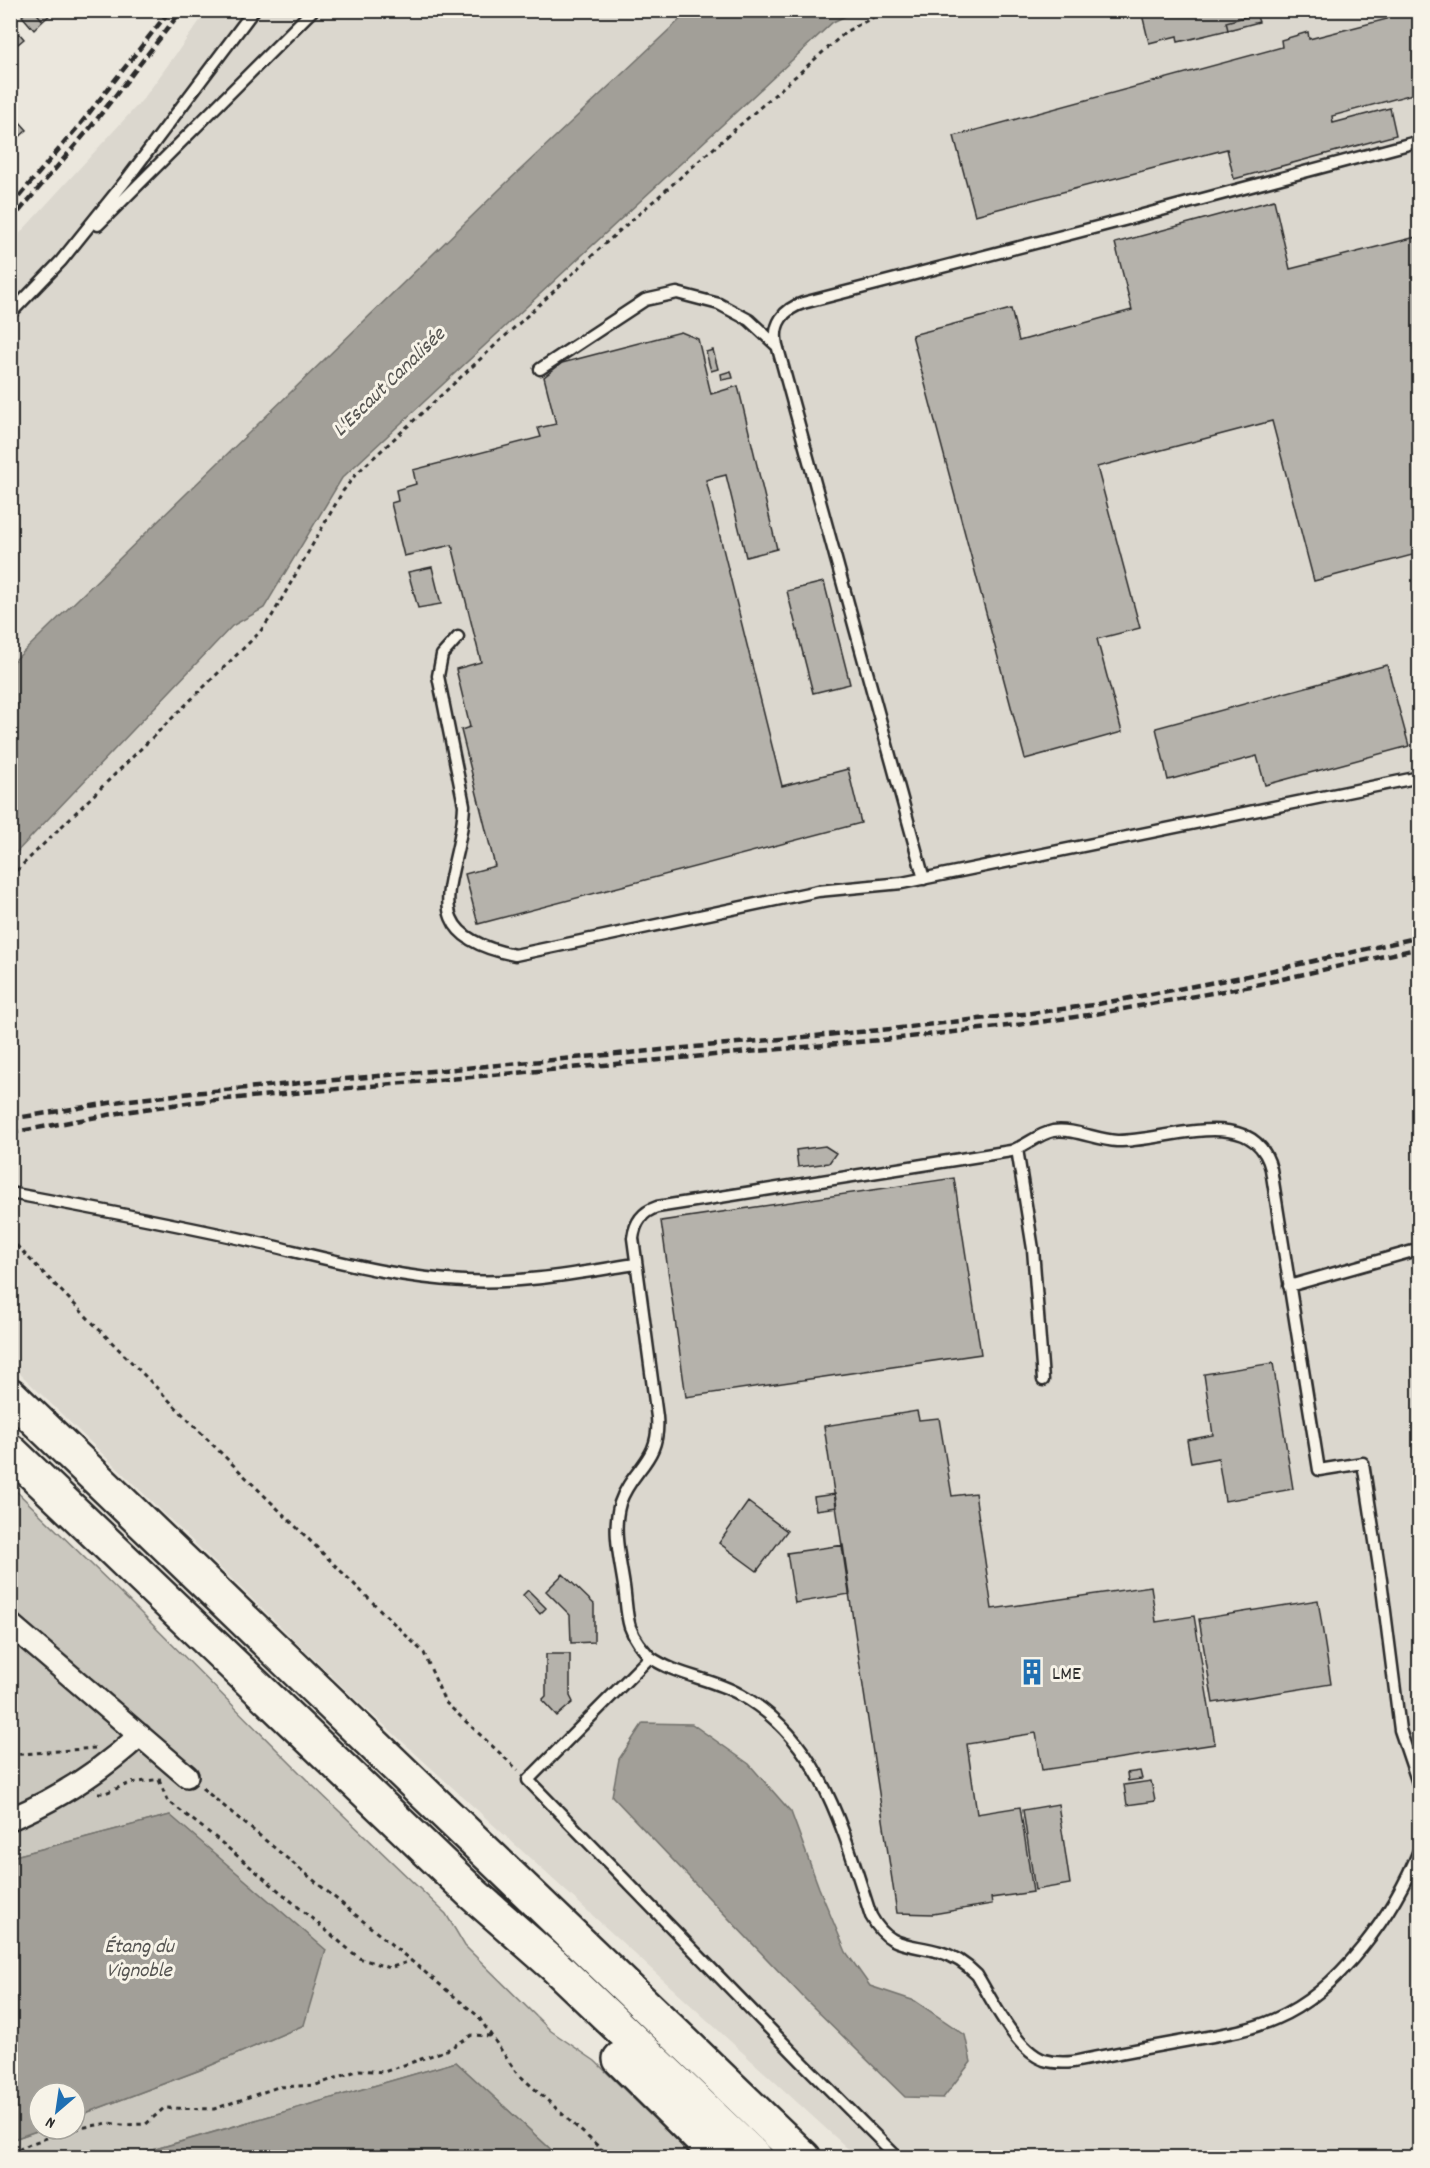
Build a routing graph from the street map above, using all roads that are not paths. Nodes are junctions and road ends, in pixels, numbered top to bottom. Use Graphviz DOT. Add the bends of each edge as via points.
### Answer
graph roads {
  1 [pos="254,10"];
  2 [pos="313,10"];
  3 [pos="1419,141"];
  4 [pos="61,261"];
  5 [pos="10,314"];
  6 [pos="777,345"];
  7 [pos="540,369"];
  8 [pos="458,637"];
  9 [pos="1419,777"];
  10 [pos="924,879"];
  11 [pos="1017,1149"];
  12 [pos="10,1193"];
  13 [pos="1419,1249"];
  14 [pos="635,1264"];
  15 [pos="1289,1286"];
  16 [pos="1043,1380"];
  17 [pos="10,1395"];
  18 [pos="10,1451"];
  19 [pos="10,1624"];
  20 [pos="650,1657"];
  21 [pos="140,1735"];
  22 [pos="188,1776"];
  23 [pos="1419,1789"];
  24 [pos="10,1819"];
  25 [pos="1419,1848"];
  26 [pos="1415,1866"];
  27 [pos="473,1894"];
  28 [pos="720,2157"];
  29 [pos="756,2157"];
  30 [pos="804,2157"];
  31 [pos="898,2157"];
  1 -- 4 [label="lane"];
  2 -- 4 [label="lane"];
  3 -- 6 [label="lane" via="803,303 783,315 775,329"];
  4 -- 5 [label="lane"];
  6 -- 7 [label="lane" via="749,320 729,309 677,293 645,300"];
  6 -- 10 [label="lane"];
  8 -- 10 [label="lane" via="441,655 438,676 464,806 464,825 448,886 448,903 450,918 464,935 491,950 515,955 818,891"];
  9 -- 10 [label="lane"];
  11 -- 14 [label="lane" via="657,1207 637,1222 633,1238"];
  11 -- 15 [label="lane" via="1039,1136 1060,1131 1114,1141 1219,1130 1246,1135 1261,1145 1269,1160"];
  11 -- 16 [label="lane" via="1033,1249"];
  12 -- 14 [label="lane" via="181,1225 416,1277 519,1281"];
  13 -- 15 [label="lane"];
  14 -- 20 [label="lane" via="657,1436 652,1453 620,1503 616,1535 630,1626"];
  15 -- 23 [label="lane" via="1319,1470 1363,1463 1400,1730"];
  17 -- 30 [label="highway"];
  18 -- 27 [label="highway"];
  19 -- 21 [label="street"];
  20 -- 26 [label="lane" via="665,1667 731,1689 758,1705 783,1727 825,1786 872,1916 882,1932 896,1942 947,1954 970,1969 1017,2038 1046,2061 1073,2062 1228,2033 1287,2013 1323,1989 1355,1956"];
  20 -- 31 [label="lane" via="528,1780"];
  21 -- 22 [label="street"];
  21 -- 24 [label="street" via="55,1798"];
  25 -- 26 [label="lane"];
  27 -- 28 [label="highway" via="564,2003"];
  27 -- 29 [label="highway" via="554,1965"];
}
